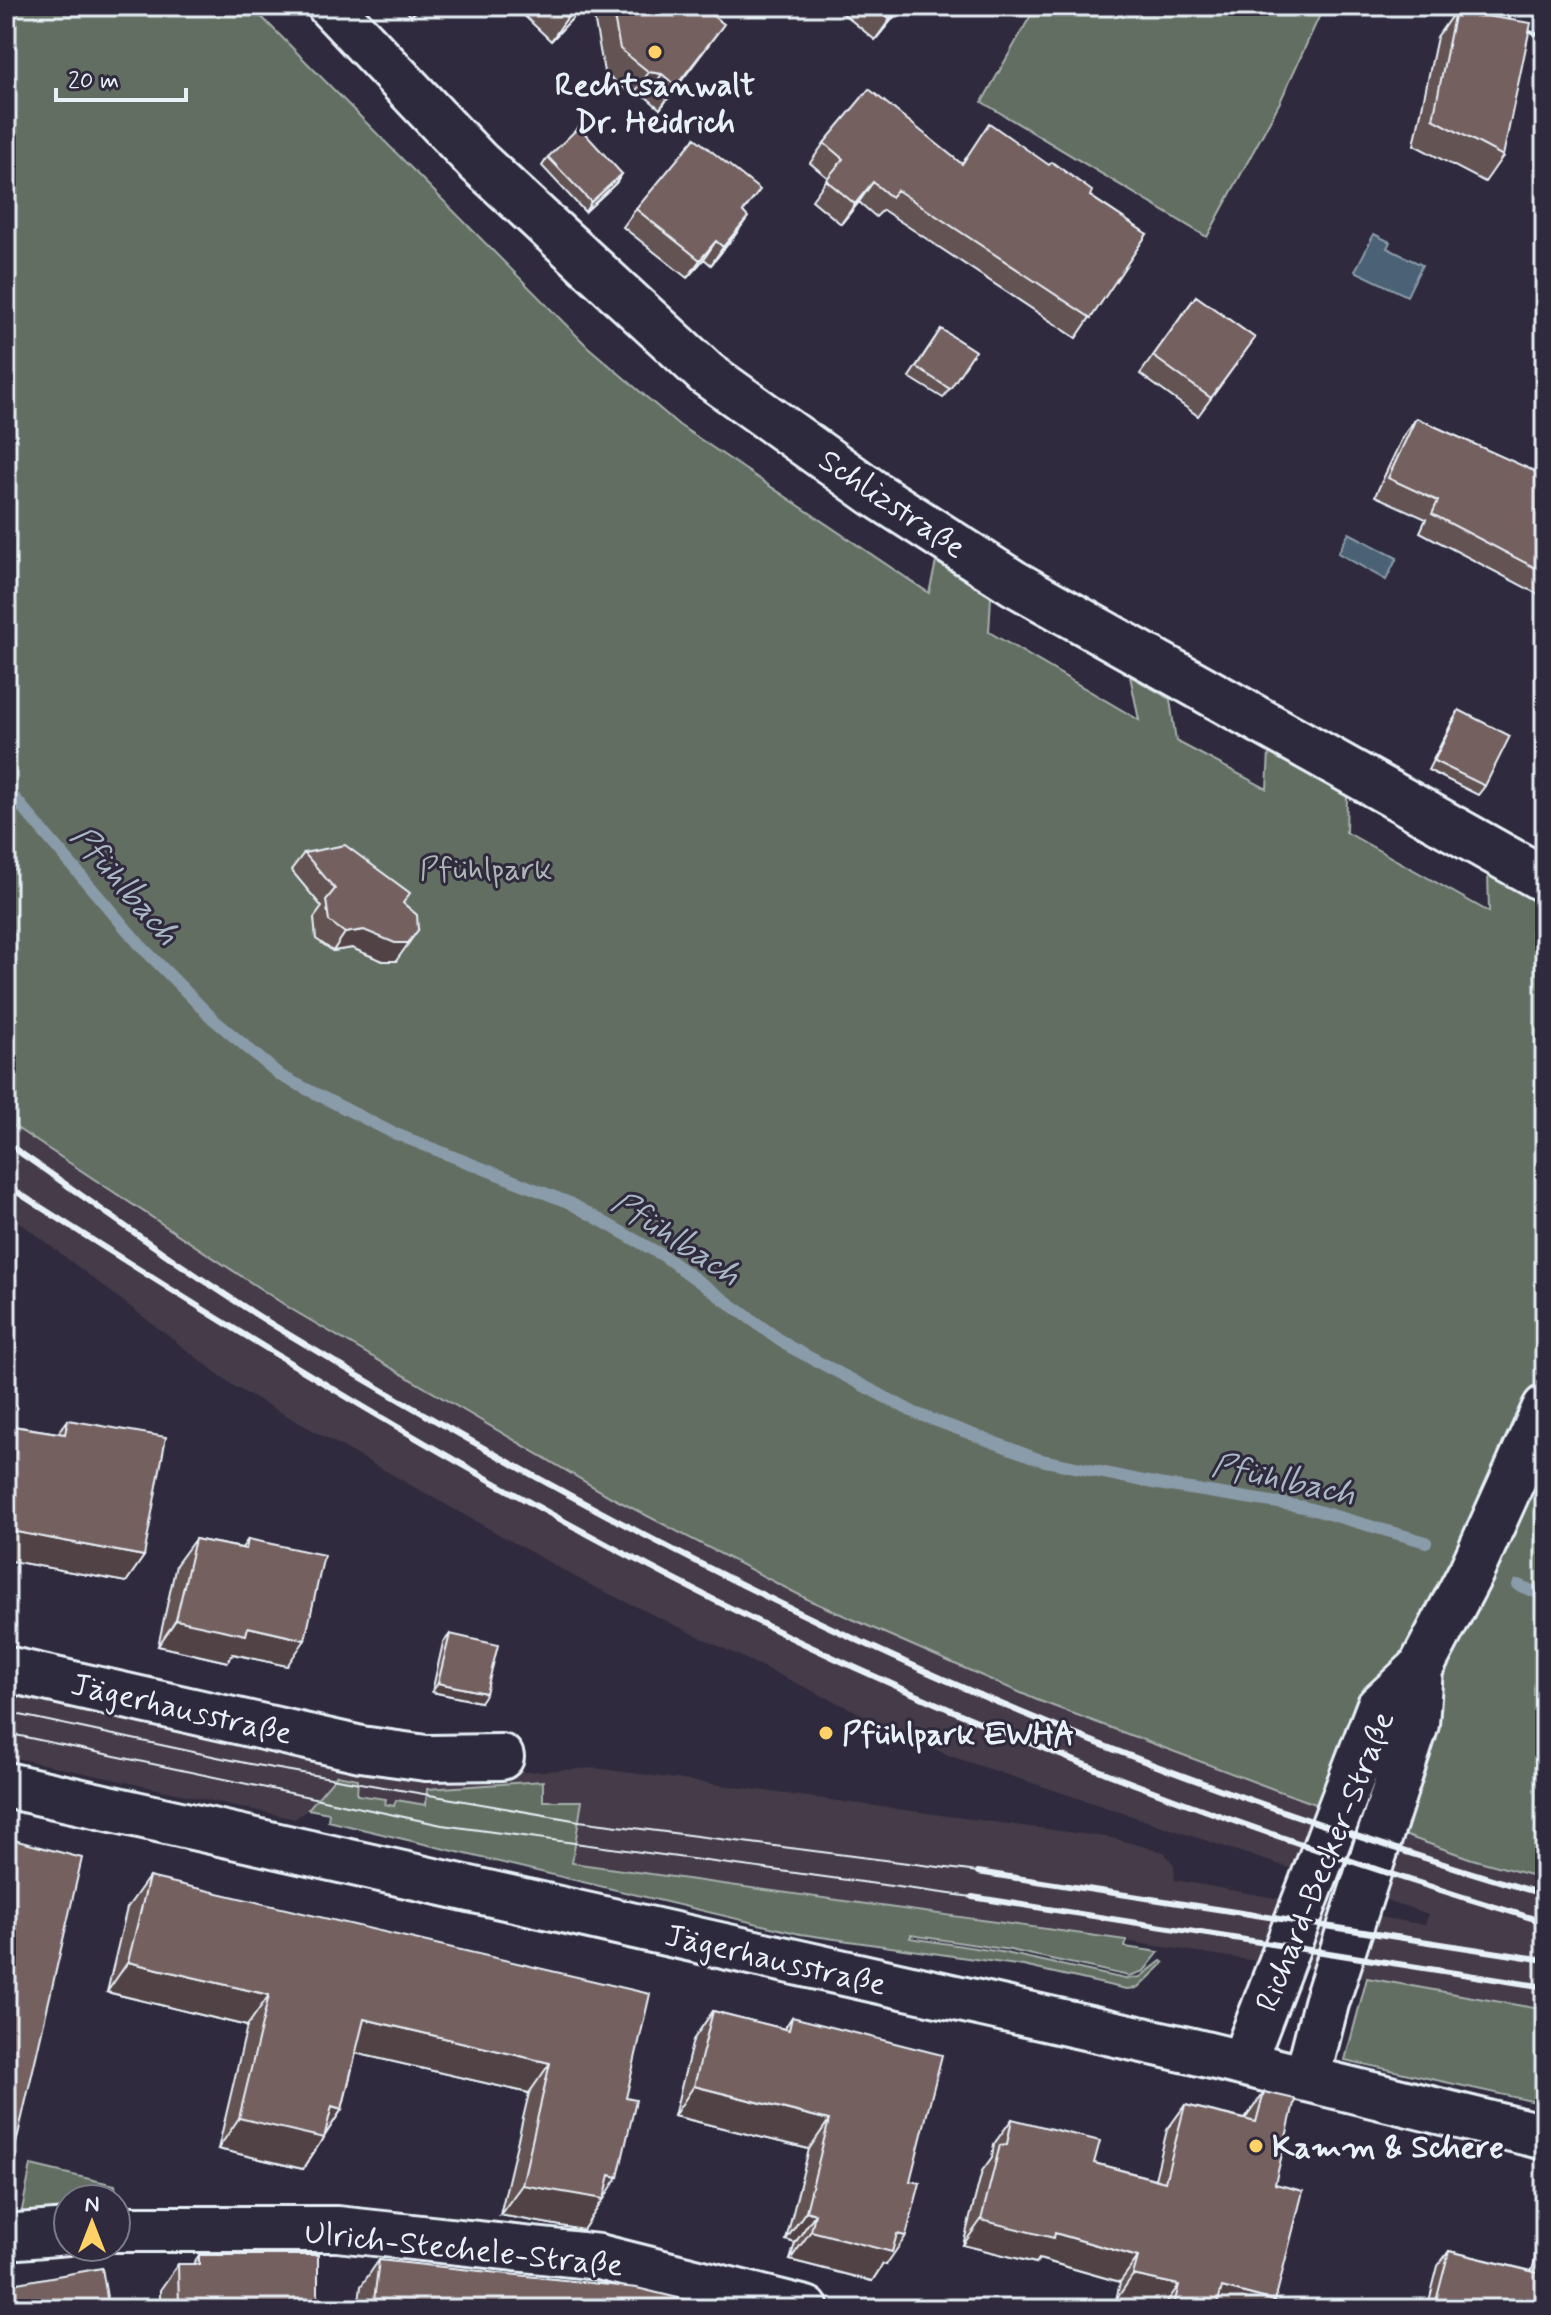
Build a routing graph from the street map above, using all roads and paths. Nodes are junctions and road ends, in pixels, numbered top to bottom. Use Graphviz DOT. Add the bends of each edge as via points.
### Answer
graph roads {
  1 [pos="330,6"];
  2 [pos="1529,6"];
  3 [pos="1545,12"];
  4 [pos="1545,880"];
  5 [pos="1545,1408"];
  6 [pos="6,1669"];
  7 [pos="1420,1669"];
  8 [pos="501,1757"];
  9 [pos="6,1785"];
  10 [pos="1243,2063"];
  11 [pos="1307,2078"];
  12 [pos="1545,2137"];
  13 [pos="132,2229"];
  14 [pos="52,2233"];
  15 [pos="6,2237"];
  16 [pos="806,2309"];
  1 -- 4 [label="street, Schlizstraße" via="477,161 707,374 875,494 1014,583"];
  2 -- 3 [label="street"];
  5 -- 7 [label="street, Richard-Becker-Straße" via="1471,1572"];
  6 -- 8 [label="street, Jägerhausstraße" via="361,1749 426,1758"];
  7 -- 10 [label="street, Richard-Becker-Straße" via="1379,1707"];
  7 -- 11 [label="street, Richard-Becker-Straße" via="1416,1724"];
  9 -- 10 [label="street, Jägerhausstraße"];
  10 -- 11 [label="street, Jägerhausstraße"];
  11 -- 12 [label="street, Jägerhausstraße"];
  13 -- 16 [label="street, Ulrich-Stechele-Straße" via="337,2229 599,2257"];
  14 -- 15 [label="street"];
}
